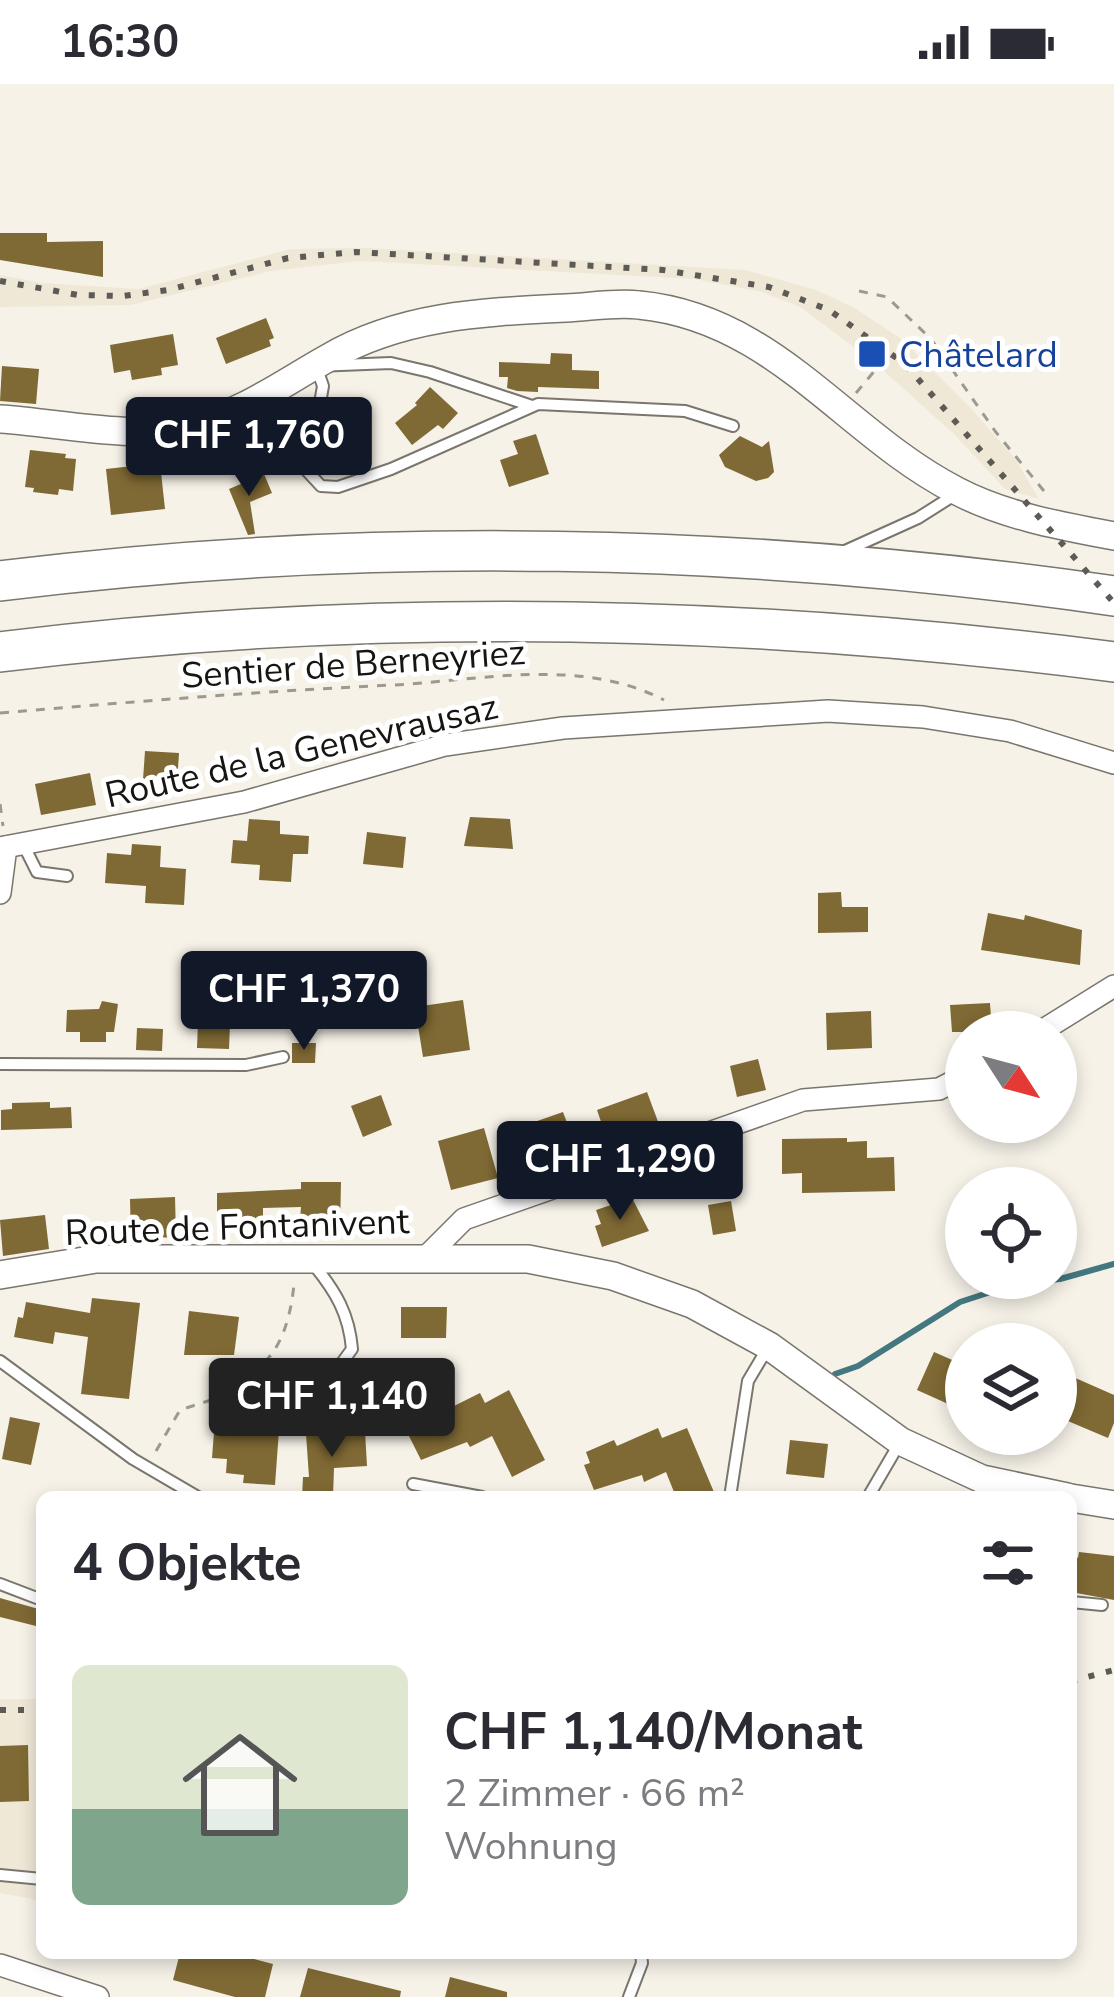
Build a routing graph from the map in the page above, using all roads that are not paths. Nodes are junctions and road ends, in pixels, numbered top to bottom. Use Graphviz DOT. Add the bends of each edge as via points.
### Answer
graph roads {
  1 [pos="316,365"];
  2 [pos="532,406"];
  3 [pos="0,419"];
  4 [pos="733,426"];
  5 [pos="959,492"];
  6 [pos="1114,536"];
  7 [pos="816,564"];
  8 [pos="0,580"];
  9 [pos="1114,596"];
  10 [pos="0,652"];
  11 [pos="1114,662"];
  12 [pos="1114,764"];
  13 [pos="10,846"];
  14 [pos="67,876"];
  15 [pos="0,893"];
  16 [pos="1114,986"];
  17 [pos="1074,1011"];
  18 [pos="284,1057"];
  19 [pos="0,1064"];
  20 [pos="945,1085"];
  21 [pos="426,1257"];
  22 [pos="301,1258"];
  23 [pos="0,1275"];
  24 [pos="769,1346"];
  25 [pos="0,1361"];
  26 [pos="312,1422"];
  27 [pos="900,1442"];
  28 [pos="413,1484"];
  29 [pos="981,1488"];
  30 [pos="188,1491"];
  31 [pos="450,1491"];
  32 [pos="731,1491"];
  33 [pos="871,1491"];
  34 [pos="1077,1498"];
  35 [pos="1114,1505"];
  36 [pos="0,1585"];
  37 [pos="36,1598"];
  38 [pos="1077,1603"];
  39 [pos="1102,1605"];
  40 [pos="0,1875"];
  41 [pos="36,1878"];
  42 [pos="642,1959"];
  43 [pos="0,1966"];
  44 [pos="98,1997"];
  45 [pos="629,1997"];
  1 -- 2 [label="lane" via="392,363"];
  1 -- 2 [label="lane" via="322,386 308,472 321,486 391,469"];
  1 -- 3 [label="street" via="240,410 188,427 114,432"];
  1 -- 5 [label="street" via="408,323 638,304 702,319 774,353"];
  2 -- 4 [label="lane" via="685,411"];
  5 -- 6 [label="street" via="1027,518"];
  5 -- 7 [label="lane"];
  7 -- 8 [label="highway" via="437,552"];
  7 -- 9 [label="highway"];
  10 -- 11 [label="highway" via="337,624 545,621 882,635"];
  12 -- 13 [label="street, Route de la Genevrausaz" via="1010,731 922,717 828,711 563,728 445,745 244,802"];
  13 -- 14 [label="lane" via="37,872"];
  13 -- 15 [label="street"];
  16 -- 17 [label="street"];
  18 -- 19 [label="lane" via="246,1065"];
  20 -- 21 [label="street" via="802,1100 464,1219"];
  21 -- 22 [label="street, Route de Fontanivent"];
  21 -- 24 [label="street, Route de Fontanivent" via="528,1258 613,1276 692,1304"];
  22 -- 23 [label="street, Route de Fontanivent" via="96,1259"];
  22 -- 26 [label="lane" via="335,1291 352,1349 308,1408"];
  24 -- 27 [label="street, Route de Fontanivent"];
  24 -- 32 [label="lane" via="748,1381"];
  25 -- 30 [label="lane"];
  27 -- 29 [label="street, Route de Fontanivent"];
  27 -- 33 [label="lane"];
  28 -- 31 [label="lane"];
  34 -- 35 [label="street, Route de Fontanivent"];
  36 -- 37 [label="lane"];
  38 -- 39 [label="lane"];
  40 -- 41 [label="lane"];
  42 -- 45 [label="lane"];
  43 -- 44 [label="street"];
}
